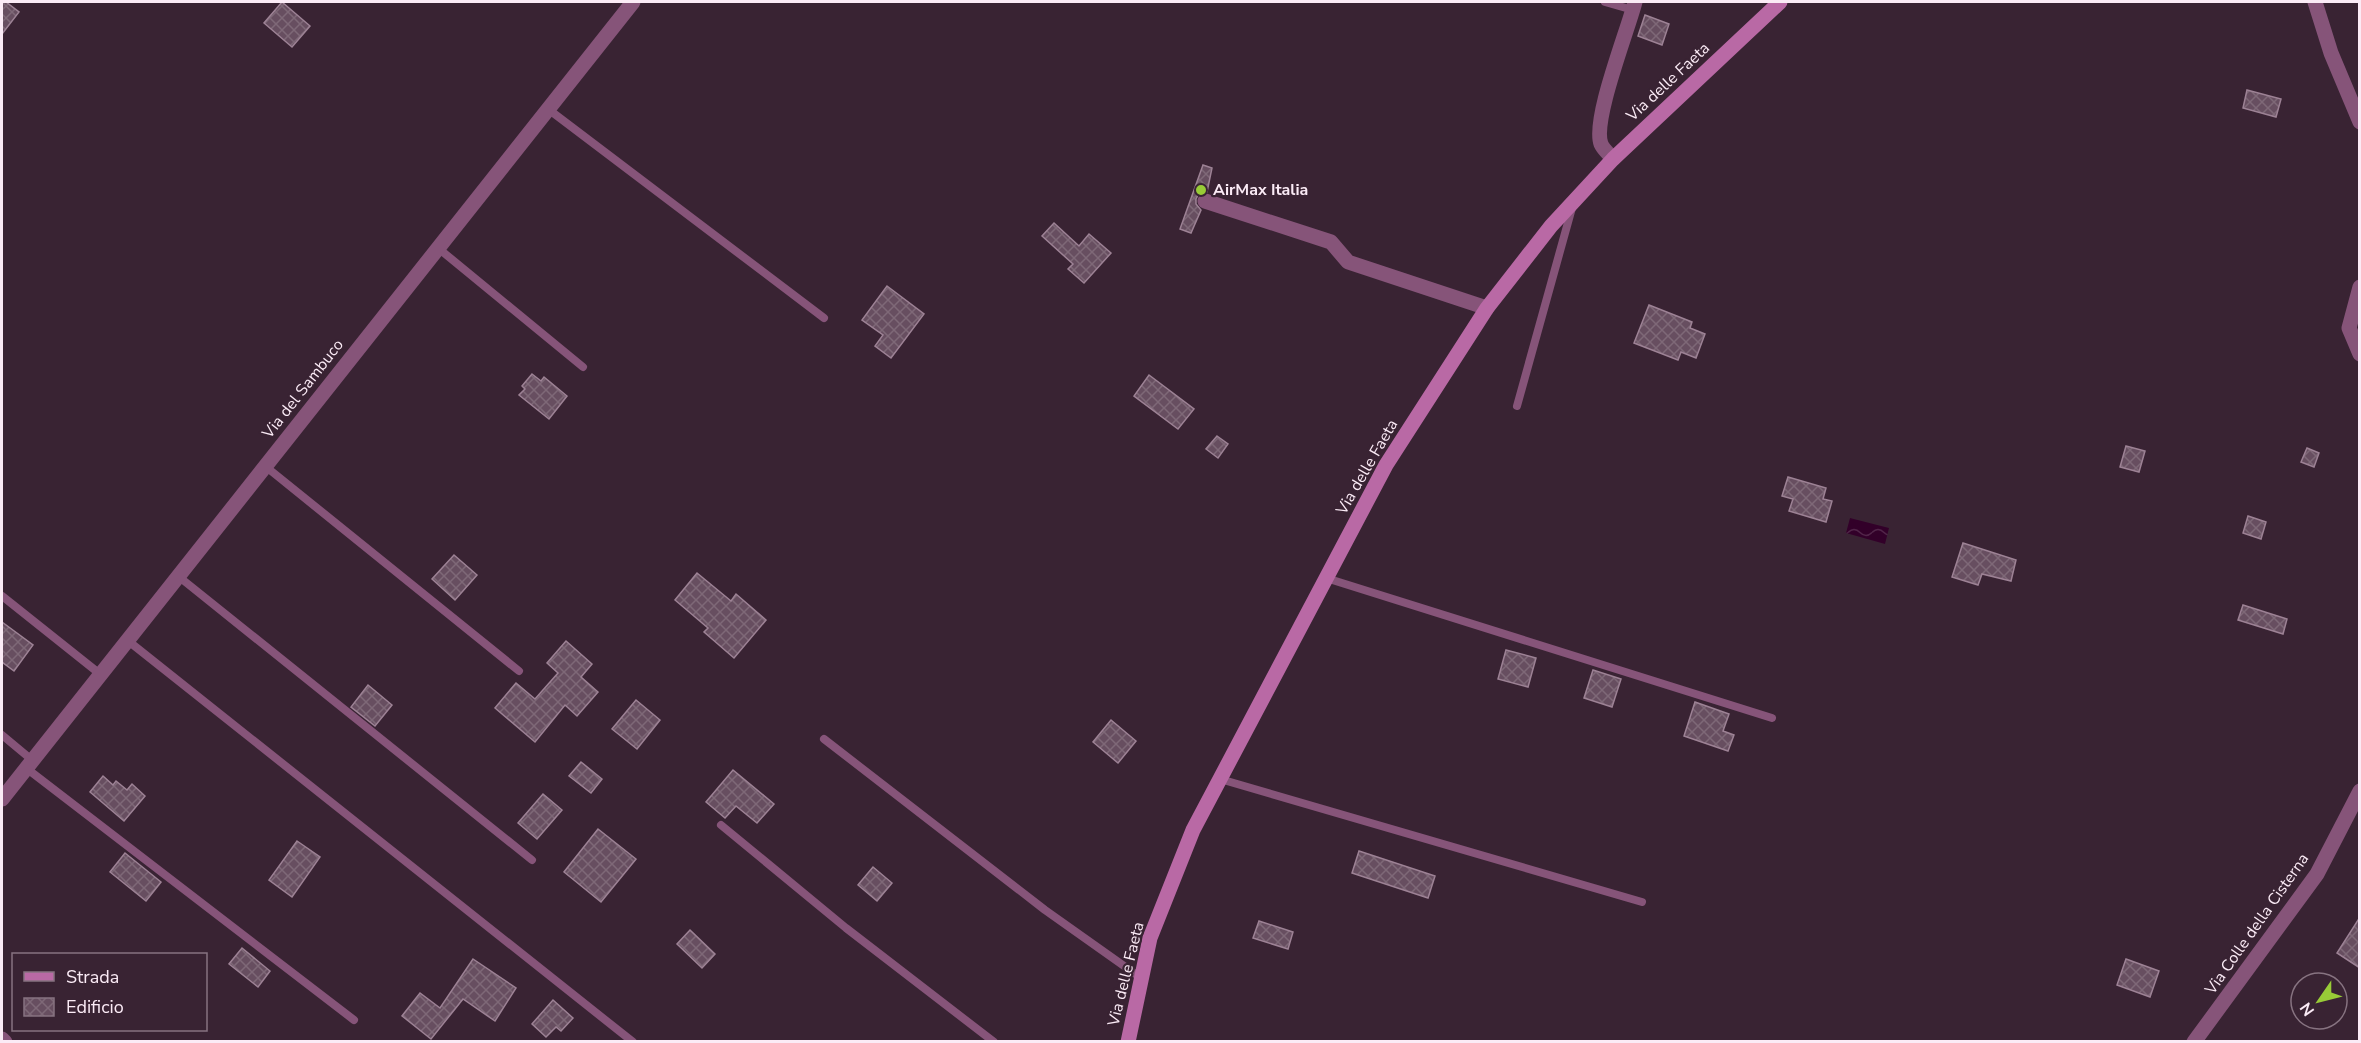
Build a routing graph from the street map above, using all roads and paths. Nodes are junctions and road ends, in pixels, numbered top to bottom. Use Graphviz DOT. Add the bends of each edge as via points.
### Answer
graph roads {
  1 [pos="633,2"];
  2 [pos="1605,2"];
  3 [pos="1780,2"];
  4 [pos="2315,2"];
  5 [pos="1634,6"];
  6 [pos="548,109"];
  7 [pos="2360,122"];
  8 [pos="1613,159"];
  9 [pos="1204,201"];
  10 [pos="1574,201"];
  11 [pos="438,248"];
  12 [pos="2360,287"];
  13 [pos="1487,308"];
  14 [pos="824,318"];
  15 [pos="2360,354"];
  16 [pos="583,367"];
  17 [pos="1517,406"];
  18 [pos="265,466"];
  19 [pos="178,576"];
  20 [pos="1326,578"];
  21 [pos="2,596"];
  22 [pos="127,640"];
  23 [pos="519,672"];
  24 [pos="100,674"];
  25 [pos="1772,718"];
  26 [pos="2,735"];
  27 [pos="825,739"];
  28 [pos="29,764"];
  29 [pos="1220,779"];
  30 [pos="2360,791"];
  31 [pos="2,799"];
  32 [pos="721,825"];
  33 [pos="532,860"];
  34 [pos="1642,902"];
  35 [pos="1142,978"];
  36 [pos="354,1020"];
  37 [pos="633,1041"];
  38 [pos="994,1041"];
  39 [pos="1128,1041"];
  40 [pos="2194,1041"];
  1 -- 6 [label="street, Via del Sambuco"];
  2 -- 5 [label="lane"];
  3 -- 8 [label="street, Via delle Faeta"];
  4 -- 7 [label="street" via="2331,54"];
  5 -- 8 [label="street" via="1599,128 1601,144"];
  6 -- 11 [label="street, Via del Sambuco"];
  6 -- 14 [label="lane"];
  8 -- 10 [label="street, Via delle Faeta"];
  9 -- 13 [label="street" via="1331,242 1348,262"];
  10 -- 13 [label="street, Via delle Faeta"];
  10 -- 17 [label="lane"];
  11 -- 16 [label="lane"];
  11 -- 18 [label="street, Via del Sambuco"];
  12 -- 15 [label="street" via="2349,328"];
  13 -- 20 [label="street, Via delle Faeta" via="1386,465"];
  18 -- 19 [label="street, Via del Sambuco"];
  18 -- 23 [label="lane"];
  19 -- 22 [label="street, Via del Sambuco"];
  19 -- 33 [label="lane"];
  20 -- 25 [label="lane"];
  20 -- 29 [label="street, Via delle Faeta"];
  21 -- 24 [label="lane"];
  22 -- 24 [label="street, Via del Sambuco"];
  22 -- 37 [label="lane"];
  24 -- 28 [label="street, Via del Sambuco"];
  26 -- 28 [label="lane"];
  27 -- 35 [label="lane" via="1045,910"];
  28 -- 31 [label="street, Via del Sambuco"];
  28 -- 36 [label="lane"];
  29 -- 34 [label="lane"];
  29 -- 35 [label="street, Via delle Faeta" via="1193,830 1150,938"];
  30 -- 40 [label="street, Via Colle della Cisterna" via="2317,874"];
  32 -- 38 [label="lane" via="846,928"];
  35 -- 39 [label="street, Via delle Faeta"];
}
